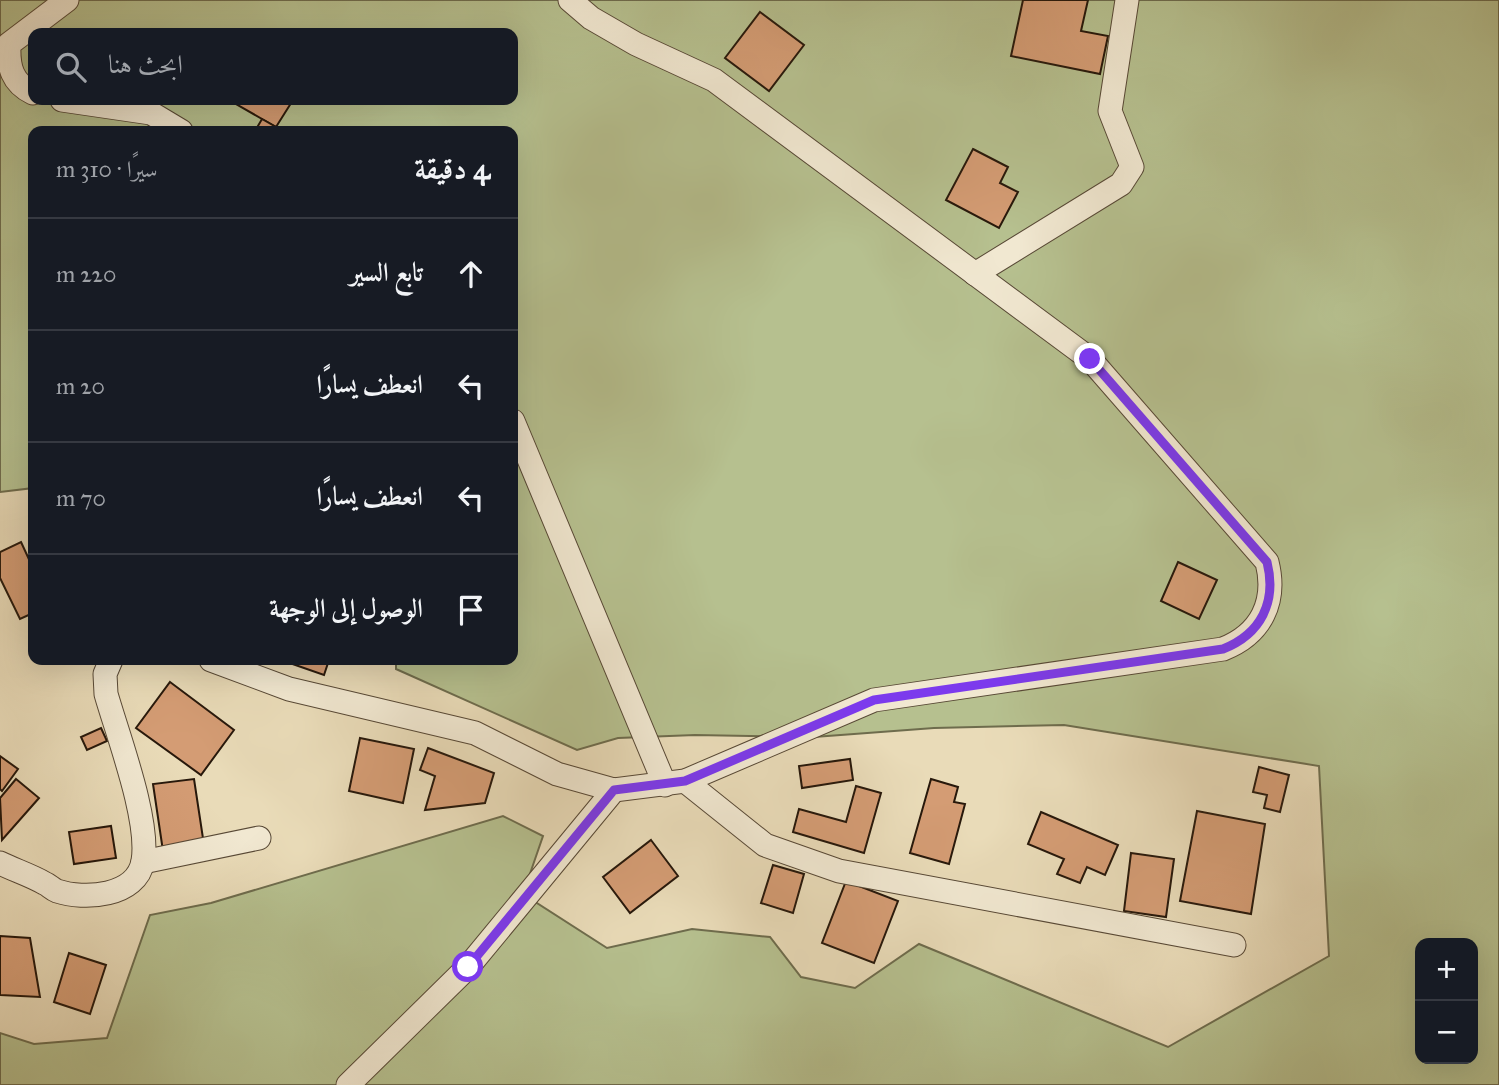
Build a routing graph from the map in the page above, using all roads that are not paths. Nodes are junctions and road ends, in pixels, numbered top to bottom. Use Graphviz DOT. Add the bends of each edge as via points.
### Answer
graph roads {
  1 [pos="66,0"];
  2 [pos="570,0"];
  3 [pos="1126,0"];
  4 [pos="30,28"];
  5 [pos="28,29"];
  6 [pos="28,91"];
  7 [pos="96,105"];
  8 [pos="173,126"];
  9 [pos="975,274"];
  10 [pos="518,432"];
  11 [pos="110,665"];
  12 [pos="224,665"];
  13 [pos="675,783"];
  14 [pos="614,790"];
  15 [pos="259,838"];
  16 [pos="143,862"];
  17 [pos="0,863"];
  18 [pos="1234,945"];
  19 [pos="348,1085"];
  1 -- 4 [label="street"];
  2 -- 9 [label="street" via="636,44 714,80"];
  3 -- 9 [label="street" via="1110,111 1132,167 1121,184"];
  5 -- 6 [label="street" via="9,44 8,65 20,87"];
  7 -- 8 [label="street" via="151,113"];
  9 -- 13 [label="street" via="1090,359 1267,562 1271,593 1260,622 1223,649 874,700"];
  10 -- 13 [label="street"];
  11 -- 16 [label="street" via="104,684 139,809"];
  12 -- 14 [label="street" via="289,689 475,733 557,774"];
  13 -- 14 [label="street"];
  13 -- 18 [label="street" via="765,845 839,871"];
  14 -- 19 [label="street" via="468,967"];
  15 -- 16 [label="street"];
  16 -- 17 [label="street" via="134,879 117,891 79,896 54,891"];
}
